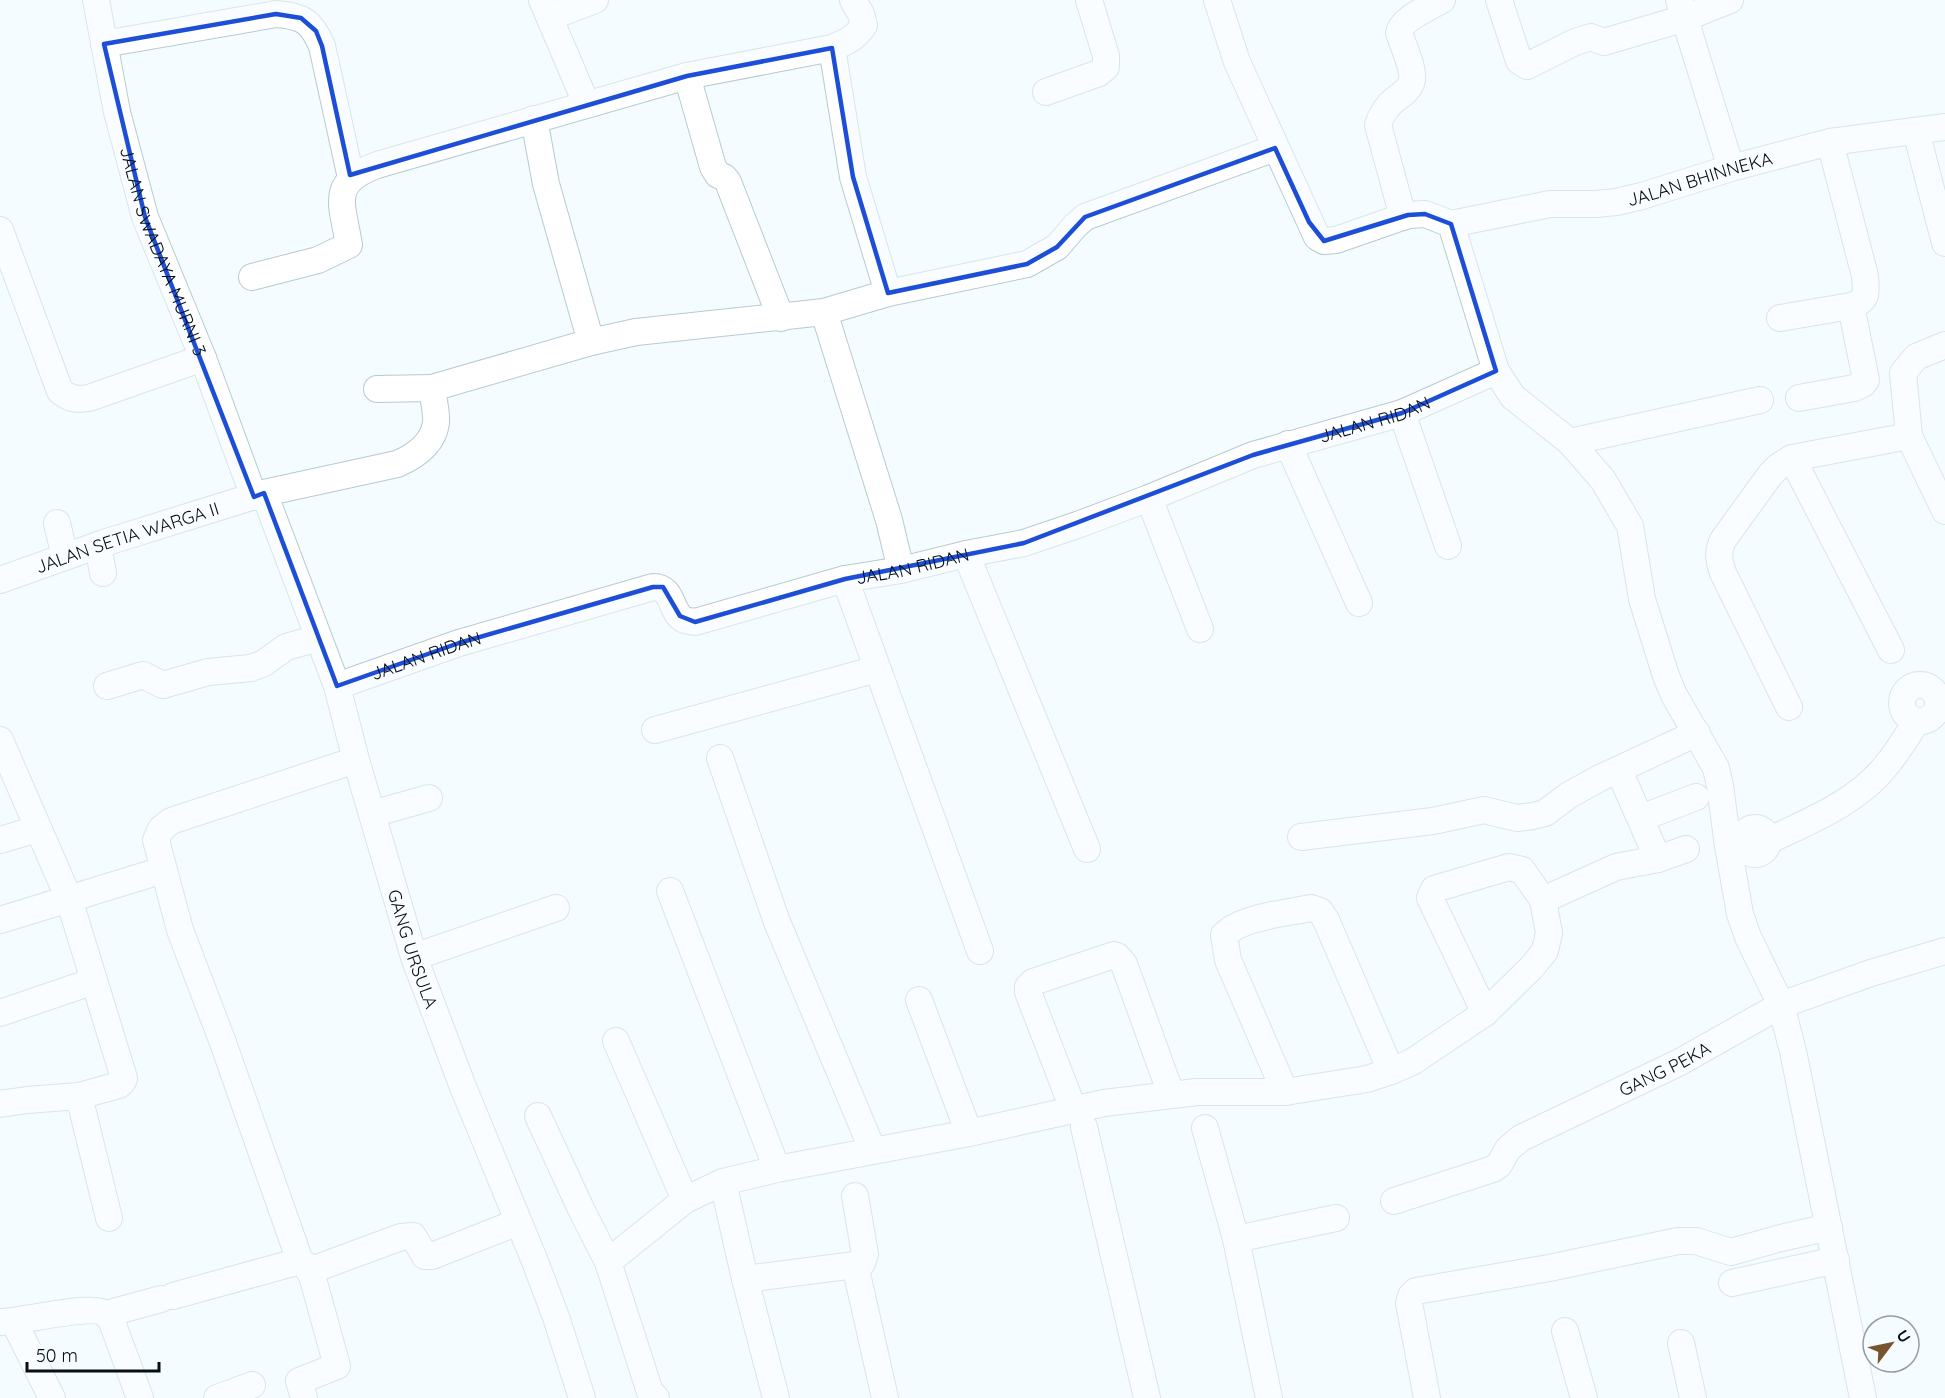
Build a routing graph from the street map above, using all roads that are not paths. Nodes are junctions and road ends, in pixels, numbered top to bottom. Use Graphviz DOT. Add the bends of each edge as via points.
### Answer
graph roads {
  1 [pos="96,0"];
  2 [pos="596,0"];
  3 [pos="853,0"];
  4 [pos="1089,0"];
  5 [pos="1217,0"];
  6 [pos="1442,0"];
  7 [pos="1499,0"];
  8 [pos="1730,0"];
  9 [pos="546,8"];
  10 [pos="1682,9"];
  11 [pos="104,44"];
  12 [pos="832,48"];
  13 [pos="687,76"];
  14 [pos="1046,92"];
  15 [pos="586,104"];
  16 [pos="534,119"];
  17 [pos="1945,127"];
  18 [pos="1916,131"];
  19 [pos="1830,142"];
  20 [pos="1275,148"];
  21 [pos="1731,168"];
  22 [pos="351,178"];
  23 [pos="1403,217"];
  24 [pos="1451,224"];
  25 [pos="0,232"];
  26 [pos="1945,243"];
  27 [pos="252,277"];
  28 [pos="888,293"];
  29 [pos="1851,306"];
  30 [pos="824,312"];
  31 [pos="781,318"];
  32 [pos="1780,318"];
  33 [pos="591,342"];
  34 [pos="1945,345"];
  35 [pos="202,358"];
  36 [pos="1496,371"];
  37 [pos="432,388"];
  38 [pos="377,389"];
  39 [pos="1799,398"];
  40 [pos="1760,400"];
  41 [pos="1402,413"];
  42 [pos="1909,436"];
  43 [pos="1570,442"];
  44 [pos="1288,444"];
  45 [pos="1792,458"];
  46 [pos="259,495"];
  47 [pos="1149,498"];
  48 [pos="1945,512"];
  49 [pos="57,524"];
  50 [pos="98,545"];
  51 [pos="1448,546"];
  52 [pos="966,554"];
  53 [pos="65,557"];
  54 [pos="900,570"];
  55 [pos="103,573"];
  56 [pos="845,579"];
  57 [pos="0,580"];
  58 [pos="1359,603"];
  59 [pos="1200,629"];
  60 [pos="318,638"];
  61 [pos="1891,650"];
  62 [pos="877,669"];
  63 [pos="107,686"];
  64 [pos="337,686"];
  65 [pos="1941,692"];
  66 [pos="1789,707"];
  67 [pos="655,730"];
  68 [pos="1697,733"];
  69 [pos="0,740"];
  70 [pos="720,758"];
  71 [pos="356,760"];
  72 [pos="1624,782"];
  73 [pos="1696,797"];
  74 [pos="429,798"];
  75 [pos="372,814"];
  76 [pos="1641,818"];
  77 [pos="38,829"];
  78 [pos="1301,837"];
  79 [pos="0,840"];
  80 [pos="1749,840"];
  81 [pos="1087,849"];
  82 [pos="1686,849"];
  83 [pos="1658,859"];
  84 [pos="163,870"];
  85 [pos="670,891"];
  86 [pos="69,899"];
  87 [pos="1543,900"];
  88 [pos="556,908"];
  89 [pos="0,920"];
  90 [pos="980,951"];
  91 [pos="1945,951"];
  92 [pos="414,957"];
  93 [pos="94,981"];
  94 [pos="919,1000"];
  95 [pos="1780,1005"];
  96 [pos="0,1013"];
  97 [pos="1485,1013"];
  98 [pos="616,1041"];
  99 [pos="1391,1071"];
  100 [pos="1285,1092"];
  101 [pos="1171,1094"];
  102 [pos="79,1096"];
  103 [pos="0,1104"];
  104 [pos="538,1116"];
  105 [pos="1079,1119"];
  106 [pos="1205,1128"];
  107 [pos="969,1133"];
  108 [pos="873,1151"];
  109 [pos="777,1169"];
  110 [pos="723,1182"];
  111 [pos="855,1196"];
  112 [pos="685,1200"];
  113 [pos="1394,1201"];
  114 [pos="109,1218"];
  115 [pos="1336,1218"];
  116 [pos="518,1222"];
  117 [pos="1829,1227"];
  118 [pos="1236,1239"];
  119 [pos="1836,1260"];
  120 [pos="608,1262"];
  121 [pos="855,1265"];
  122 [pos="304,1266"];
  123 [pos="745,1279"];
  124 [pos="1732,1283"];
  125 [pos="106,1314"];
  126 [pos="7,1322"];
  127 [pos="1565,1331"];
  128 [pos="1681,1343"];
  129 [pos="252,1386"];
  130 [pos="652,1396"];
  131 [pos="52,1398"];
  132 [pos="140,1398"];
  133 [pos="217,1398"];
  134 [pos="304,1398"];
  135 [pos="582,1398"];
  136 [pos="776,1398"];
  137 [pos="885,1398"];
  138 [pos="1147,1398"];
  139 [pos="1269,1398"];
  140 [pos="1427,1398"];
  141 [pos="1584,1398"];
  142 [pos="1693,1398"];
  143 [pos="1863,1398"];
  1 -- 11 [label="street, JALAN SWADAYA MURNI 3"];
  2 -- 9 [label="street"];
  3 -- 12 [label="street" via="864,25 848,41"];
  4 -- 14 [label="street" via="1106,67"];
  5 -- 20 [label="street" via="1237,62"];
  6 -- 23 [label="street" via="1400,28 1412,81 1381,115 1378,125"];
  7 -- 10 [label="street" via="1519,61 1527,66 1575,42 1591,37 1604,42"];
  8 -- 10 [label="street"];
  9 -- 15 [label="street"];
  10 -- 21 [label="street"];
  11 -- 22 [label="street" via="276,15 301,18 316,31 322,46"];
  11 -- 35 [label="street, JALAN SWADAYA MURNI 3" via="117,112 145,217"];
  12 -- 13 [label="street"];
  12 -- 28 [label="street" via="853,177"];
  13 -- 15 [label="street"];
  13 -- 31 [label="street" via="713,167 728,182"];
  15 -- 16 [label="street"];
  16 -- 22 [label="street" via="377,165"];
  16 -- 33 [label="street" via="546,183"];
  17 -- 18 [label="street, JALAN BHINNEKA"];
  18 -- 19 [label="street, JALAN BHINNEKA"];
  18 -- 26 [label="street"];
  19 -- 21 [label="street, JALAN BHINNEKA"];
  19 -- 29 [label="street" via="1865,276 1865,297"];
  20 -- 23 [label="street" via="1313,230 1324,242"];
  20 -- 28 [label="street" via="1085,217 1057,247 1027,264"];
  21 -- 24 [label="street, JALAN BHINNEKA" via="1616,202 1550,204"];
  22 -- 27 [label="street" via="342,197 349,246 318,260"];
  23 -- 24 [label="street" via="1425,214"];
  24 -- 36 [label="street"];
  25 -- 35 [label="street" via="60,391 66,396 89,398"];
  28 -- 30 [label="street"];
  29 -- 32 [label="street"];
  29 -- 39 [label="street" via="1866,380 1854,388"];
  30 -- 31 [label="street"];
  30 -- 54 [label="street" via="889,520"];
  31 -- 33 [label="street" via="659,328"];
  33 -- 37 [label="street"];
  34 -- 42 [label="street" via="1916,357 1903,373"];
  35 -- 46 [label="street, JALAN SWADAYA MURNI 3"];
  36 -- 41 [label="street, JALAN RIDAN"];
  36 -- 43 [label="street" via="1513,397"];
  37 -- 38 [label="street"];
  37 -- 46 [label="street, JALAN SETIA WARGA II" via="436,423 422,451 398,464"];
  40 -- 43 [label="street"];
  41 -- 44 [label="street, JALAN RIDAN"];
  41 -- 51 [label="street"];
  42 -- 45 [label="street"];
  42 -- 48 [label="street"];
  43 -- 68 [label="street" via="1603,480 1630,526 1642,599 1666,676"];
  44 -- 47 [label="street, JALAN RIDAN" via="1253,454"];
  44 -- 58 [label="street"];
  45 -- 61 [label="street"];
  45 -- 66 [label="street" via="1770,475 1719,548 1719,562 1729,586"];
  46 -- 50 [label="street, JALAN SETIA WARGA II"];
  46 -- 60 [label="street, GANG URSULA" via="288,553"];
  47 -- 52 [label="street, JALAN RIDAN" via="1024,543"];
  47 -- 59 [label="street"];
  49 -- 53 [label="street"];
  50 -- 53 [label="street, JALAN SETIA WARGA II"];
  50 -- 55 [label="street"];
  52 -- 54 [label="street, JALAN RIDAN"];
  52 -- 81 [label="street"];
  53 -- 57 [label="street, JALAN SETIA WARGA II"];
  54 -- 56 [label="street, JALAN RIDAN"];
  56 -- 62 [label="street"];
  56 -- 64 [label="street, JALAN RIDAN" via="694,622 680,616 665,590 653,587 459,643"];
  60 -- 63 [label="street" via="286,647 251,668 208,672 163,685 143,675"];
  60 -- 64 [label="street, GANG URSULA"];
  62 -- 67 [label="street"];
  62 -- 90 [label="street"];
  64 -- 71 [label="street, GANG URSULA"];
  65 -- 80 [label="street" via="1918,684 1905,692 1902,706 1911,717 1862,789"];
  68 -- 78 [label="street" via="1600,778 1545,813 1517,818 1484,810 1433,821"];
  68 -- 80 [label="street"];
  69 -- 77 [label="street"];
  70 -- 108 [label="street" via="777,922"];
  71 -- 75 [label="street, GANG URSULA"];
  71 -- 84 [label="street" via="171,821 156,840"];
  72 -- 76 [label="street"];
  73 -- 76 [label="street"];
  74 -- 75 [label="street"];
  75 -- 92 [label="street, GANG URSULA"];
  76 -- 83 [label="street"];
  77 -- 79 [label="street"];
  77 -- 86 [label="street"];
  80 -- 95 [label="street" via="1740,914"];
  82 -- 83 [label="street"];
  83 -- 87 [label="street" via="1616,867"];
  84 -- 86 [label="street"];
  84 -- 122 [label="street" via="180,930"];
  85 -- 109 [label="street"];
  86 -- 89 [label="street"];
  86 -- 93 [label="street"];
  87 -- 97 [label="street" via="1550,933 1545,951"];
  87 -- 97 [label="street" via="1522,870 1509,867 1432,891 1430,898"];
  88 -- 92 [label="street"];
  91 -- 95 [label="street, GANG PEKA"];
  92 -- 116 [label="street, GANG URSULA"];
  93 -- 96 [label="street"];
  93 -- 102 [label="street" via="124,1078 112,1088"];
  94 -- 107 [label="street"];
  95 -- 113 [label="street, GANG PEKA" via="1669,1068 1521,1138 1496,1168"];
  95 -- 117 [label="street"];
  97 -- 99 [label="street" via="1412,1062"];
  98 -- 112 [label="street"];
  99 -- 100 [label="street" via="1367,1079"];
  99 -- 100 [label="street" via="1326,920 1320,910 1311,908 1242,922 1224,935 1228,960"];
  100 -- 101 [label="street"];
  101 -- 105 [label="street" via="1104,1103"];
  101 -- 105 [label="street" via="1124,964 1114,955 1028,987"];
  102 -- 103 [label="street"];
  102 -- 114 [label="street"];
  104 -- 120 [label="street"];
  105 -- 107 [label="street"];
  105 -- 138 [label="street"];
  106 -- 118 [label="street"];
  107 -- 108 [label="street"];
  108 -- 109 [label="street"];
  109 -- 110 [label="street"];
  110 -- 112 [label="street"];
  110 -- 123 [label="street"];
  111 -- 121 [label="street" via="865,1254 862,1263"];
  112 -- 120 [label="street"];
  115 -- 118 [label="street"];
  116 -- 122 [label="street" via="432,1256 425,1256 413,1236"];
  116 -- 135 [label="street, GANG URSULA" via="556,1317"];
  117 -- 119 [label="street"];
  117 -- 140 [label="street" via="1731,1252 1678,1240 1549,1268 1422,1289 1411,1296 1409,1303"];
  118 -- 139 [label="street"];
  119 -- 124 [label="street"];
  119 -- 143 [label="street"];
  120 -- 130 [label="street"];
  121 -- 123 [label="street"];
  121 -- 137 [label="street"];
  122 -- 125 [label="street"];
  122 -- 134 [label="street" via="337,1366 299,1381"];
  123 -- 136 [label="street"];
  125 -- 126 [label="street" via="79,1311"];
  125 -- 132 [label="street"];
  126 -- 131 [label="street"];
  127 -- 141 [label="street"];
  128 -- 142 [label="street"];
  129 -- 133 [label="street"];
}
